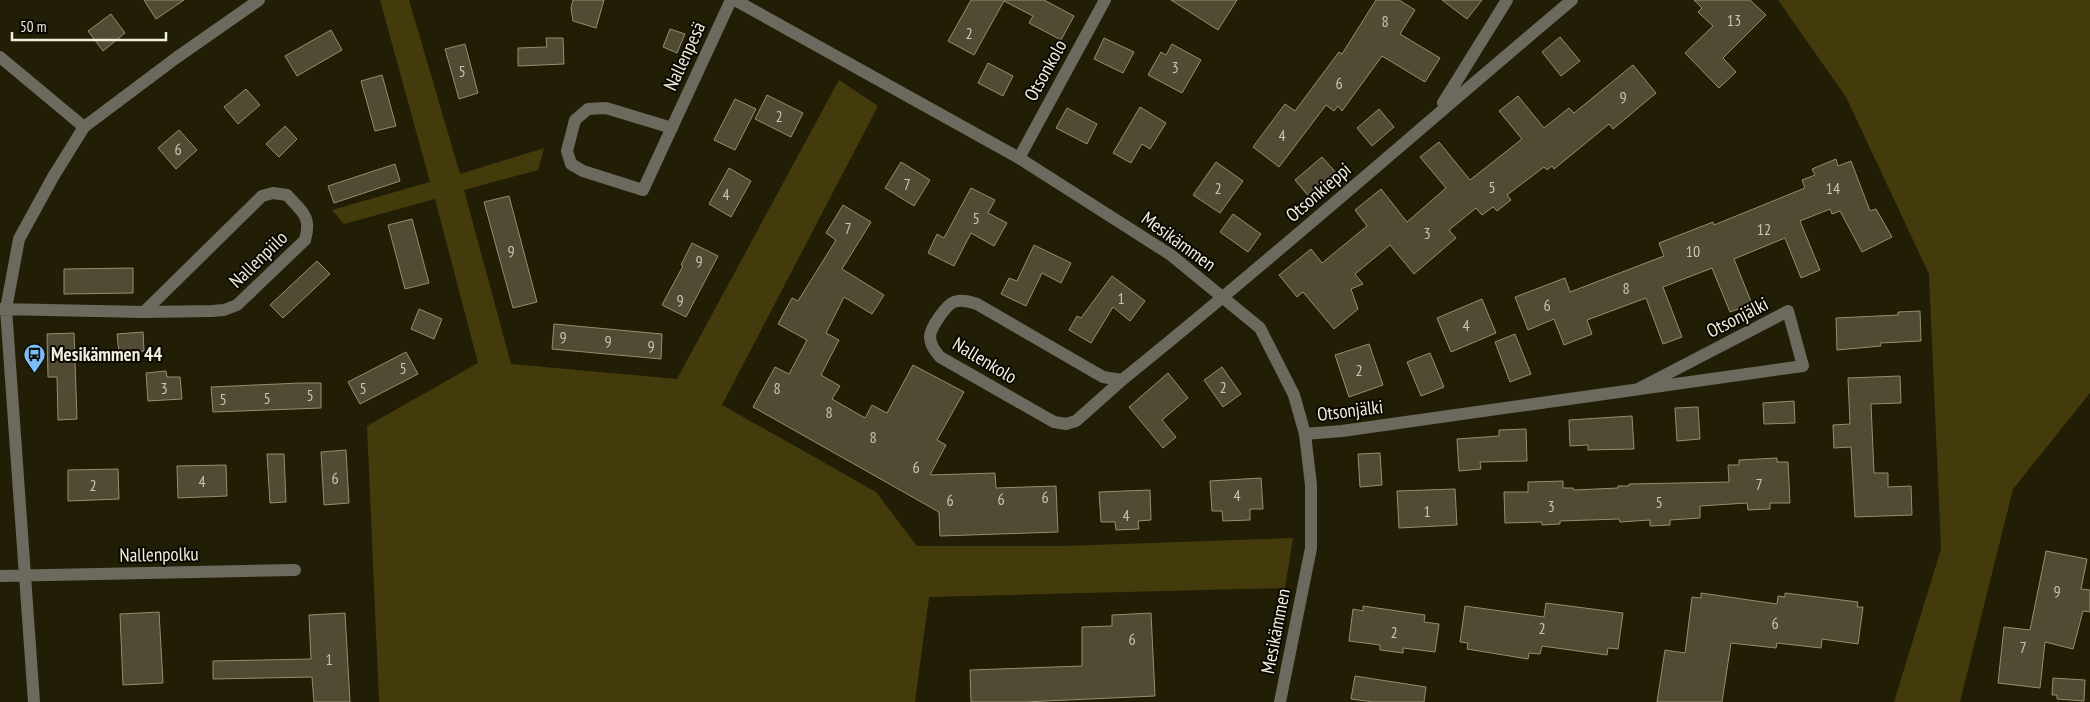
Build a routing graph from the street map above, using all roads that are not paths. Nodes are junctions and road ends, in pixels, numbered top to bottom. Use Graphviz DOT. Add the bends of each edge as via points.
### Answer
graph roads {
  1 [pos="259,0"];
  2 [pos="731,0"];
  3 [pos="735,0"];
  4 [pos="1105,0"];
  5 [pos="1507,0"];
  6 [pos="1572,0"];
  7 [pos="0,57"];
  8 [pos="1437,114"];
  9 [pos="84,127"];
  10 [pos="672,128"];
  11 [pos="1019,158"];
  12 [pos="1224,298"];
  13 [pos="3,309"];
  14 [pos="144,312"];
  15 [pos="1122,380"];
  16 [pos="1638,389"];
  17 [pos="1305,434"];
  18 [pos="296,570"];
  19 [pos="0,576"];
  20 [pos="24,576"];
  21 [pos="34,702"];
  22 [pos="1280,702"];
  1 -- 9 [label="street"];
  2 -- 10 [label="street, Nallenpesä"];
  3 -- 11 [label="street, Mesikämmen"];
  4 -- 11 [label="street, Otsonkolo"];
  5 -- 8 [label="street, Otsonkieppi"];
  6 -- 8 [label="street, Otsonkieppi"];
  7 -- 9 [label="street"];
  8 -- 12 [label="street, Otsonkieppi"];
  9 -- 13 [label="street" via="19,239"];
  10 -- 10 [label="street, Nallenpesä" via="606,108 588,109 575,120 566,151 571,164 583,171 643,190"];
  11 -- 12 [label="street, Mesikämmen" via="1171,255"];
  12 -- 15 [label="street, Nallenkolo"];
  12 -- 17 [label="street, Mesikämmen" via="1260,328 1294,395"];
  13 -- 14 [label="street, Nallenpiilo"];
  13 -- 20 [label="street"];
  14 -- 14 [label="street, Nallenpiilo" via="212,312 237,305 305,240 309,228 306,217 287,195 273,193 262,196"];
  15 -- 15 [label="street, Nallenkolo" via="1076,421 1066,424 1054,422 940,357 932,347 930,336 944,309 954,302 968,301 1103,377"];
  16 -- 16 [label="street, Otsonjälki" via="1804,366 1788,312 1762,325"];
  16 -- 17 [label="street, Otsonjälki"];
  17 -- 22 [label="street, Mesikämmen" via="1311,485 1311,548"];
  18 -- 20 [label="street, Nallenpolku"];
  19 -- 20 [label="street, Nallenpolku"];
  20 -- 21 [label="street"];
}
